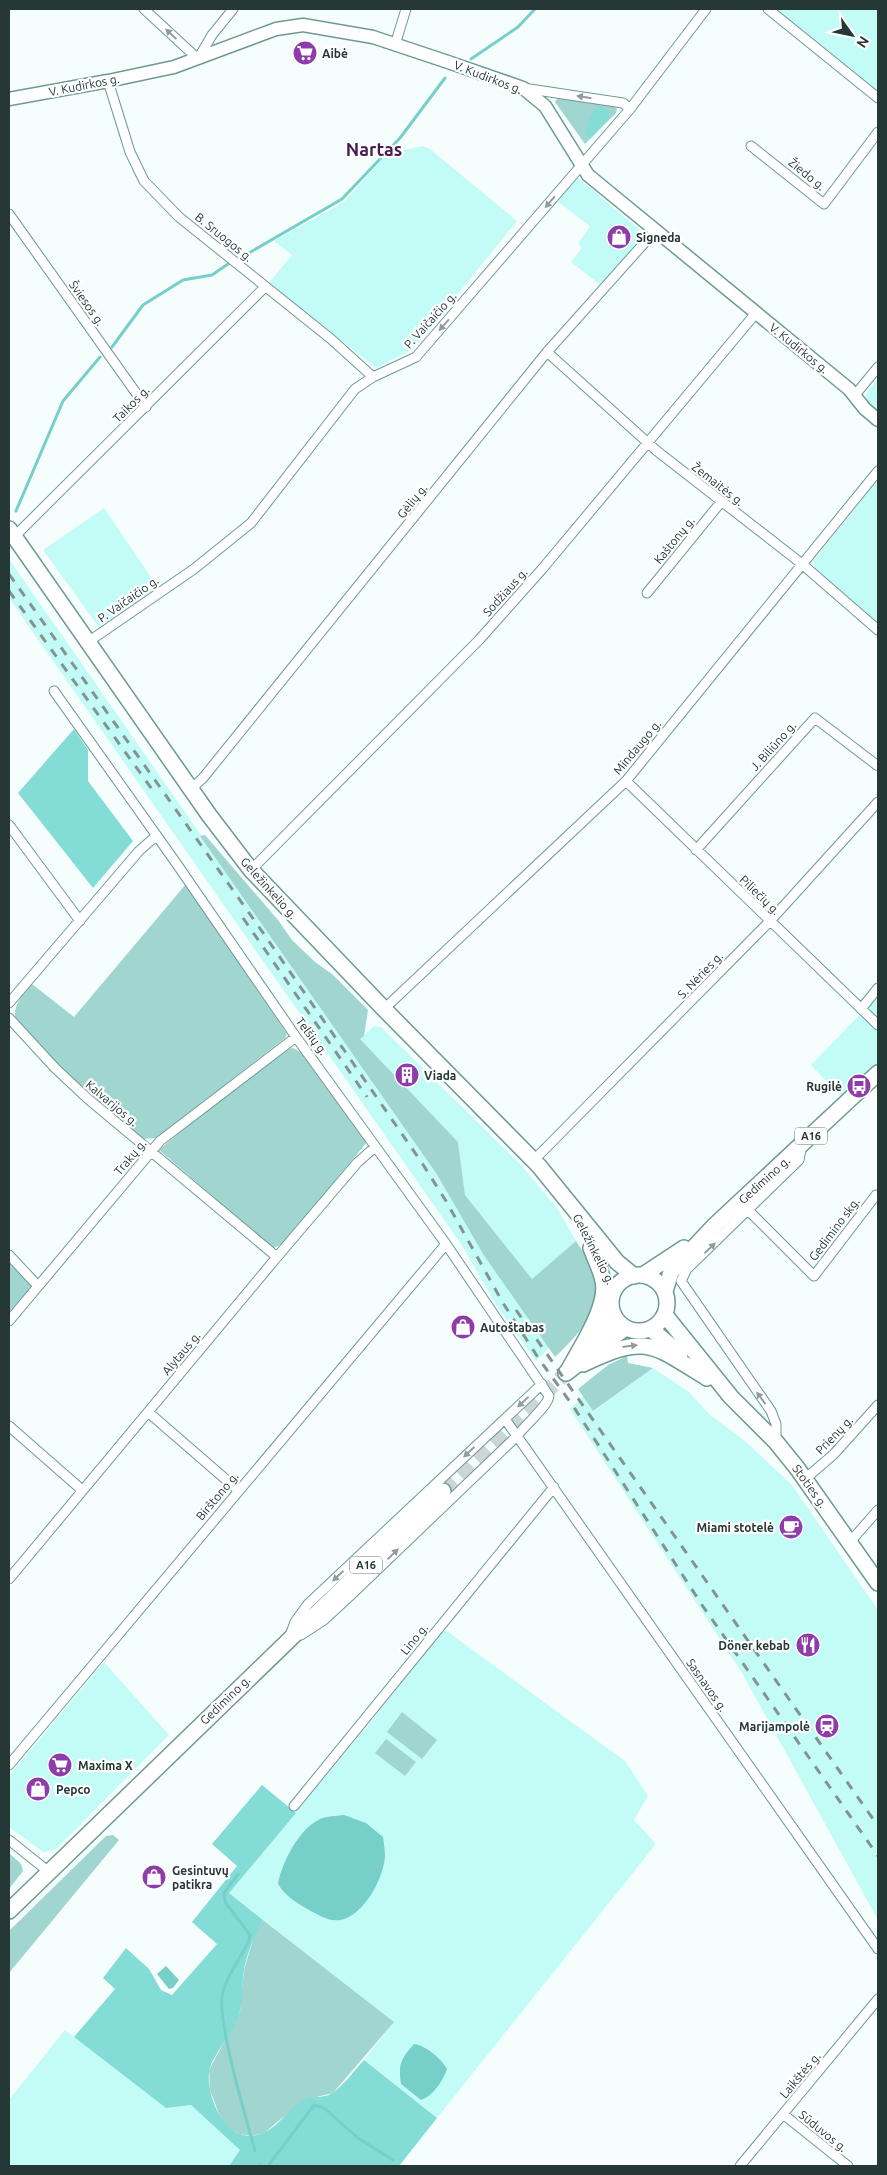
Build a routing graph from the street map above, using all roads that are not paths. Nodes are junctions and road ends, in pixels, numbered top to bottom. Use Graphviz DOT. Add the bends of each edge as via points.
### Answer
graph roads {
  1 [pos="144,9"];
  2 [pos="233,9"];
  3 [pos="406,9"];
  4 [pos="706,9"];
  5 [pos="768,9"];
  6 [pos="396,44"];
  7 [pos="198,59"];
  8 [pos="108,81"];
  9 [pos="523,88"];
  10 [pos="556,93"];
  11 [pos="878,98"];
  12 [pos="9,99"];
  13 [pos="545,106"];
  14 [pos="630,108"];
  15 [pos="878,132"];
  16 [pos="751,146"];
  17 [pos="582,165"];
  18 [pos="9,214"];
  19 [pos="655,231"];
  20 [pos="265,287"];
  21 [pos="756,313"];
  22 [pos="547,352"];
  23 [pos="878,367"];
  24 [pos="373,377"];
  25 [pos="855,395"];
  26 [pos="146,407"];
  27 [pos="878,420"];
  28 [pos="648,443"];
  29 [pos="878,471"];
  30 [pos="721,502"];
  31 [pos="12,533"];
  32 [pos="802,564"];
  33 [pos="647,593"];
  34 [pos="878,630"];
  35 [pos="88,642"];
  36 [pos="54,690"];
  37 [pos="878,766"];
  38 [pos="626,781"];
  39 [pos="191,789"];
  40 [pos="878,802"];
  41 [pos="9,825"];
  42 [pos="156,836"];
  43 [pos="696,850"];
  44 [pos="251,870"];
  45 [pos="80,921"];
  46 [pos="770,921"];
  47 [pos="878,988"];
  48 [pos="9,1003"];
  49 [pos="384,1009"];
  50 [pos="861,1009"];
  51 [pos="9,1018"];
  52 [pos="878,1025"];
  53 [pos="296,1037"];
  54 [pos="878,1073"];
  55 [pos="802,1145"];
  56 [pos="375,1147"];
  57 [pos="150,1151"];
  58 [pos="534,1160"];
  59 [pos="876,1195"];
  60 [pos="574,1209"];
  61 [pos="748,1210"];
  62 [pos="715,1225"];
  63 [pos="446,1244"];
  64 [pos="591,1248"];
  65 [pos="9,1255"];
  66 [pos="277,1257"];
  67 [pos="639,1275"];
  68 [pos="38,1286"];
  69 [pos="615,1290"];
  70 [pos="665,1292"];
  71 [pos="614,1315"];
  72 [pos="665,1315"];
  73 [pos="9,1321"];
  74 [pos="625,1328"];
  75 [pos="651,1329"];
  76 [pos="580,1360"];
  77 [pos="567,1372"];
  78 [pos="707,1378"];
  79 [pos="542,1384"];
  80 [pos="731,1397"];
  81 [pos="878,1406"];
  82 [pos="148,1412"];
  83 [pos="505,1419"];
  84 [pos="9,1426"];
  85 [pos="518,1435"];
  86 [pos="776,1442"];
  87 [pos="805,1478"];
  88 [pos="554,1487"];
  89 [pos="82,1490"];
  90 [pos="238,1490"];
  91 [pos="443,1491"];
  92 [pos="878,1510"];
  93 [pos="850,1542"];
  94 [pos="9,1578"];
  95 [pos="878,1583"];
  96 [pos="289,1639"];
  97 [pos="9,1765"];
  98 [pos="294,1806"];
  99 [pos="9,1840"];
  100 [pos="49,1872"];
  101 [pos="9,1911"];
  102 [pos="878,1949"];
  103 [pos="878,1999"];
  104 [pos="783,2114"];
  105 [pos="740,2166"];
  106 [pos="848,2166"];
  7 -- 1 [label="street, one-way"];
  2 -- 7 [label="street"];
  3 -- 6 [label="street"];
  4 -- 14 [label="street, P. Vaičaičio g."];
  5 -- 11 [label="street"];
  6 -- 7 [label="main road, V. Kudirkos g." via="364,35 303,26 276,29"];
  6 -- 9 [label="main road, V. Kudirkos g."];
  7 -- 8 [label="main road, V. Kudirkos g."];
  8 -- 12 [label="main road, V. Kudirkos g."];
  8 -- 20 [label="street, B. Sruogos g." via="144,181 179,217"];
  9 -- 10 [label="street"];
  9 -- 13 [label="main road, V. Kudirkos g."];
  10 -- 13 [label="street"];
  14 -- 10 [label="street, one-way" via="623,103"];
  13 -- 17 [label="main road, V. Kudirkos g."];
  14 -- 17 [label="street, P. Vaičaičio g."];
  15 -- 16 [label="street, Žiedo g." via="824,204"];
  17 -- 19 [label="main road, V. Kudirkos g." via="588,175"];
  17 -- 24 [label="street, P. Vaičaičio g., one-way" via="416,357"];
  18 -- 26 [label="street, Šviesos g."];
  19 -- 21 [label="main road, V. Kudirkos g."];
  19 -- 22 [label="street, Gėlių g."];
  20 -- 24 [label="street, B. Sruogos g." via="332,339"];
  20 -- 26 [label="street, Taikos g."];
  21 -- 25 [label="main road, V. Kudirkos g."];
  21 -- 28 [label="street, Sodžiaus g."];
  22 -- 28 [label="street, Žemaitės g."];
  22 -- 39 [label="street, Gėlių g." via="204,778"];
  23 -- 25 [label="street"];
  24 -- 35 [label="street, P. Vaičaičio g." via="355,389 250,522 194,569"];
  25 -- 27 [label="main road, V. Kudirkos g."];
  26 -- 31 [label="street, Taikos g."];
  28 -- 30 [label="street, Žemaitės g."];
  28 -- 44 [label="street, Sodžiaus g." via="572,536 479,640"];
  29 -- 32 [label="street, Mindaugo g."];
  30 -- 32 [label="street, Žemaitės g."];
  30 -- 33 [label="street, Kaštonų g."];
  31 -- 35 [label="main road, Geležinkelio g."];
  32 -- 34 [label="street, Žemaitės g."];
  32 -- 38 [label="street, Mindaugo g."];
  35 -- 39 [label="main road, Geležinkelio g."];
  36 -- 42 [label="street, Telšių g."];
  37 -- 43 [label="street, J. Biliūno g." via="815,718"];
  38 -- 43 [label="street, Piliečių g."];
  38 -- 49 [label="street, Mindaugo g."];
  39 -- 44 [label="main road, Geležinkelio g."];
  40 -- 46 [label="street, S. Nėries g."];
  41 -- 45 [label="street"];
  42 -- 45 [label="street" via="139,851"];
  42 -- 53 [label="street, Telšių g."];
  43 -- 46 [label="street, Piliečių g."];
  44 -- 49 [label="main road, Geležinkelio g."];
  45 -- 48 [label="street"];
  46 -- 50 [label="street, Piliečių g."];
  46 -- 58 [label="street, S. Nėries g."];
  47 -- 50 [label="street"];
  49 -- 58 [label="main road, Geležinkelio g."];
  50 -- 52 [label="street, Piliečių g."];
  51 -- 57 [label="street, Kalvarijos g." via="69,1082"];
  53 -- 56 [label="street, Telšių g."];
  53 -- 57 [label="street, Trakų g."];
  54 -- 55 [label="main road, Gedimino g. / A16"];
  55 -- 61 [label="street" via="799,1160"];
  55 -- 62 [label="main road, Gedimino g. / A16"];
  56 -- 63 [label="street, Telšių g."];
  56 -- 66 [label="street, Alytaus g." via="357,1163"];
  57 -- 66 [label="street, Kalvarijos g."];
  57 -- 68 [label="street, Trakų g."];
  58 -- 60 [label="main road, Geležinkelio g."];
  59 -- 61 [label="street, Gedimino skg." via="814,1276"];
  60 -- 64 [label="main road, Geležinkelio g."];
  60 -- 67 [label="main road, Geležinkelio g." via="617,1262"];
  86 -- 61 [label="street, one-way" via="776,1424 771,1411 681,1281 686,1269"];
  62 -- 67 [label="main road, Gedimino g. / A16" via="662,1264"];
  62 -- 70 [label="main road, Gedimino g. / A16" via="671,1272"];
  63 -- 79 [label="street, Telšių g."];
  63 -- 90 [label="street, Birštono g."];
  64 -- 69 [label="main road, Geležinkelio g." via="607,1270"];
  64 -- 77 [label="main road" via="604,1290 593,1324"];
  65 -- 68 [label="street"];
  66 -- 82 [label="street, Alytaus g."];
  67 -- 69 [label="main road" via="626,1278"];
  67 -- 70 [label="main road" via="660,1284"];
  68 -- 73 [label="street, Trakų g."];
  69 -- 71 [label="main road" via="611,1307"];
  70 -- 72 [label="main road"];
  71 -- 74 [label="main road"];
  71 -- 76 [label="main road"];
  72 -- 75 [label="main road"];
  72 -- 80 [label="main road, Stoties g."];
  74 -- 75 [label="main road" via="634,1331"];
  74 -- 76 [label="main road"];
  75 -- 78 [label="main road, Stoties g."];
  76 -- 77 [label="main road"];
  77 -- 78 [label="main road, one-way" via="621,1347 640,1345 658,1349"];
  78 -- 80 [label="main road, Stoties g."];
  79 -- 83 [label="street, one-way"];
  79 -- 85 [label="street, Telšių g." via="549,1396 548,1401"];
  80 -- 86 [label="main road, Stoties g."];
  81 -- 87 [label="street, Prienų g." via="834,1454"];
  82 -- 89 [label="street, Alytaus g."];
  82 -- 90 [label="street"];
  83 -- 85 [label="street, Sasnavos g."];
  83 -- 96 [label="street, one-way" via="308,1604"];
  84 -- 89 [label="street"];
  85 -- 88 [label="street, Sasnavos g."];
  96 -- 85 [label="street, one-way" via="308,1632 324,1620"];
  86 -- 87 [label="main road, Stoties g."];
  87 -- 93 [label="main road, Stoties g."];
  88 -- 98 [label="street, Lino g."];
  88 -- 102 [label="street, Sasnavos g."];
  89 -- 94 [label="street, Alytaus g."];
  90 -- 97 [label="street, Birštono g."];
  91 -- 96 [label="main road, Gedimino g. / A16"];
  92 -- 93 [label="street"];
  93 -- 95 [label="main road, Stoties g."];
  96 -- 100 [label="main road, Gedimino g. / A16"];
  99 -- 100 [label="street"];
  100 -- 101 [label="main road, Gedimino g. / A16"];
  103 -- 104 [label="street, Laikštės g."];
  104 -- 105 [label="street, Laikštės g."];
  104 -- 106 [label="street, Sūduvos g."];
}
